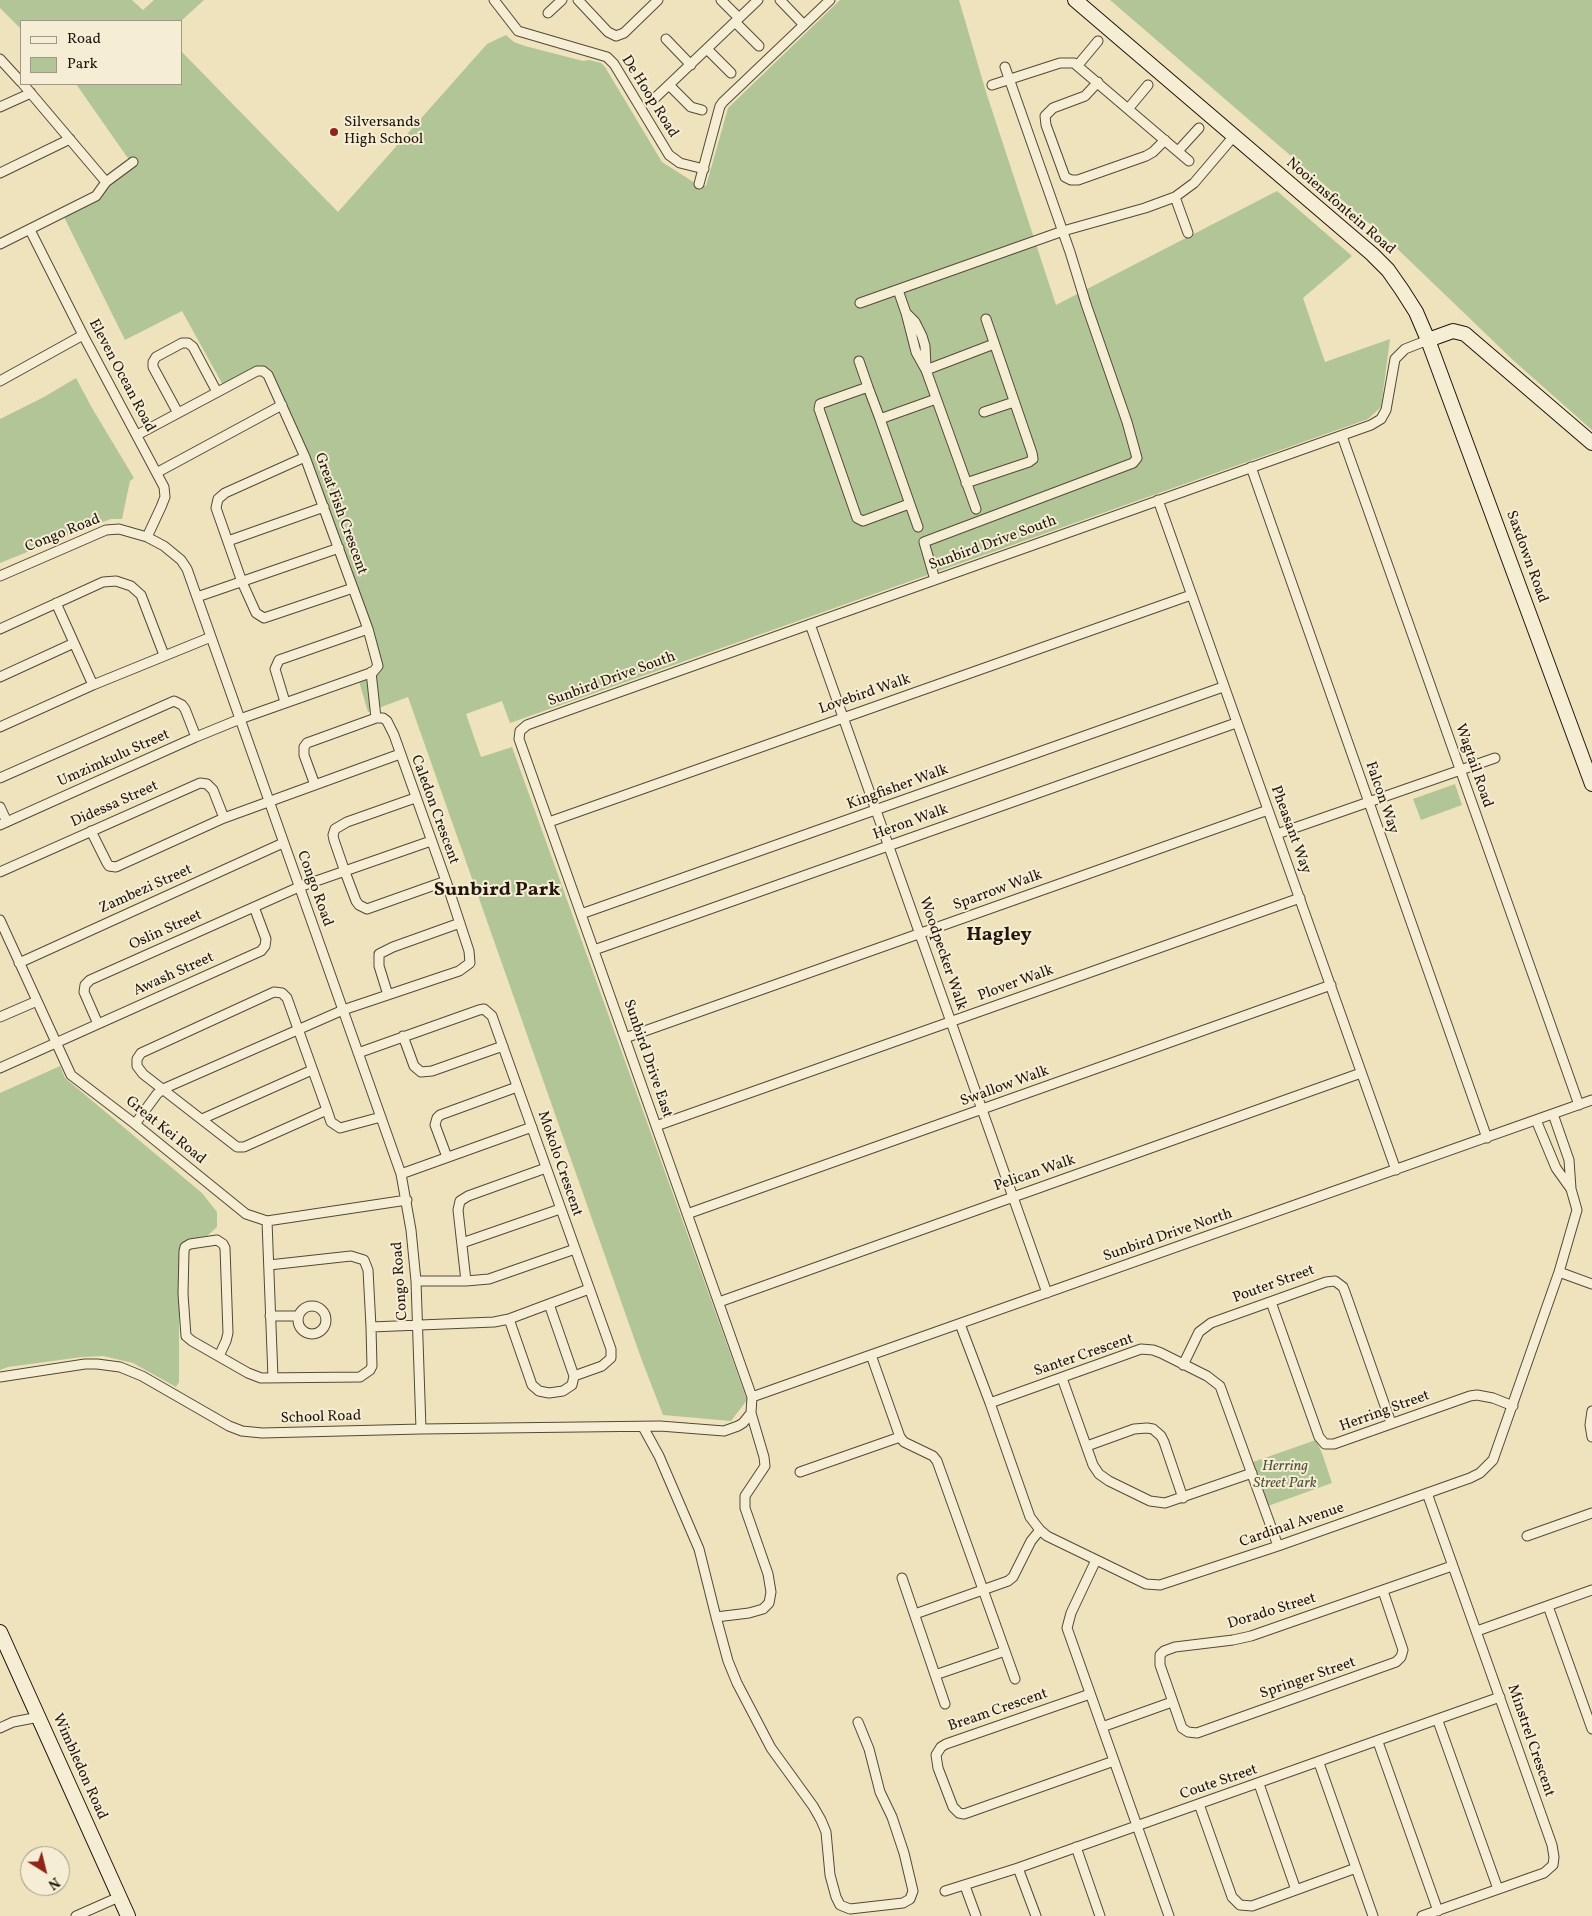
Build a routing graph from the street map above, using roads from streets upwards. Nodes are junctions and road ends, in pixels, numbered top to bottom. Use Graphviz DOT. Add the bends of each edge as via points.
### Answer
graph roads {
  1 [pos="494,0"];
  2 [pos="562,0"];
  3 [pos="578,0"];
  4 [pos="658,0"];
  5 [pos="721,0"];
  6 [pos="758,0"];
  7 [pos="780,0"];
  8 [pos="830,0"];
  9 [pos="1075,0"];
  10 [pos="548,13"];
  11 [pos="737,20"];
  12 [pos="804,25"];
  13 [pos="666,39"];
  14 [pos="1098,41"];
  15 [pos="759,46"];
  16 [pos="707,48"];
  17 [pos="0,60"];
  18 [pos="691,64"];
  19 [pos="1078,65"];
  20 [pos="1004,67"];
  21 [pos="731,73"];
  22 [pos="1009,79"];
  23 [pos="20,81"];
  24 [pos="1098,82"];
  25 [pos="24,85"];
  26 [pos="669,85"];
  27 [pos="992,85"];
  28 [pos="1148,85"];
  29 [pos="31,93"];
  30 [pos="654,100"];
  31 [pos="0,107"];
  32 [pos="1128,108"];
  33 [pos="702,110"];
  34 [pos="1198,128"];
  35 [pos="1234,136"];
  36 [pos="70,139"];
  37 [pos="1164,140"];
  38 [pos="1178,151"];
  39 [pos="1189,161"];
  40 [pos="133,162"];
  41 [pos="704,169"];
  42 [pos="0,173"];
  43 [pos="106,182"];
  44 [pos="699,184"];
  45 [pos="1175,197"];
  46 [pos="30,230"];
  47 [pos="1062,231"];
  48 [pos="1188,233"];
  49 [pos="0,244"];
  50 [pos="898,290"];
  51 [pos="860,303"];
  52 [pos="986,318"];
  53 [pos="83,335"];
  54 [pos="1428,340"];
  55 [pos="994,344"];
  56 [pos="859,361"];
  57 [pos="926,370"];
  58 [pos="0,381"];
  59 [pos="868,387"];
  60 [pos="218,392"];
  61 [pos="936,399"];
  62 [pos="1014,402"];
  63 [pos="282,405"];
  64 [pos="984,412"];
  65 [pos="178,413"];
  66 [pos="880,419"];
  67 [pos="137,435"];
  68 [pos="1342,436"];
  69 [pos="1592,443"];
  70 [pos="305,457"];
  71 [pos="1251,467"];
  72 [pos="158,472"];
  73 [pos="966,483"];
  74 [pos="1158,500"];
  75 [pos="909,504"];
  76 [pos="324,507"];
  77 [pos="976,509"];
  78 [pos="918,527"];
  79 [pos="147,537"];
  80 [pos="228,540"];
  81 [pos="339,548"];
  82 [pos="0,576"];
  83 [pos="934,580"];
  84 [pos="242,582"];
  85 [pos="353,588"];
  86 [pos="1191,595"];
  87 [pos="197,597"];
  88 [pos="56,603"];
  89 [pos="810,624"];
  90 [pos="0,629"];
  91 [pos="368,629"];
  92 [pos="211,637"];
  93 [pos="74,643"];
  94 [pos="164,655"];
  95 [pos="371,672"];
  96 [pos="0,677"];
  97 [pos="93,684"];
  98 [pos="1223,687"];
  99 [pos="285,702"];
  100 [pos="842,717"];
  101 [pos="376,718"];
  102 [pos="240,719"];
  103 [pos="1236,723"];
  104 [pos="0,727"];
  105 [pos="520,730"];
  106 [pos="196,737"];
  107 [pos="400,754"];
  108 [pos="1495,758"];
  109 [pos="1460,769"];
  110 [pos="0,778"];
  111 [pos="1592,784"];
  112 [pos="315,785"];
  113 [pos="415,798"];
  114 [pos="269,801"];
  115 [pos="1368,802"];
  116 [pos="0,807"];
  117 [pos="876,810"];
  118 [pos="1268,810"];
  119 [pos="224,818"];
  120 [pos="549,822"];
  121 [pos="3,824"];
  122 [pos="90,831"];
  123 [pos="1277,834"];
  124 [pos="431,841"];
  125 [pos="284,843"];
  126 [pos="889,846"];
  127 [pos="0,872"];
  128 [pos="345,872"];
  129 [pos="446,881"];
  130 [pos="299,887"];
  131 [pos="1300,898"];
  132 [pos="254,907"];
  133 [pos="581,914"];
  134 [pos="0,920"];
  135 [pos="460,923"];
  136 [pos="920,934"];
  137 [pos="594,950"];
  138 [pos="19,963"];
  139 [pos="1331,985"];
  140 [pos="388,995"];
  141 [pos="36,1001"];
  142 [pos="343,1010"];
  143 [pos="0,1016"];
  144 [pos="951,1022"];
  145 [pos="98,1024"];
  146 [pos="298,1029"];
  147 [pos="403,1036"];
  148 [pos="625,1038"];
  149 [pos="55,1043"];
  150 [pos="503,1046"];
  151 [pos="358,1053"];
  152 [pos="0,1068"];
  153 [pos="312,1070"];
  154 [pos="1361,1073"];
  155 [pos="517,1087"];
  156 [pos="163,1089"];
  157 [pos="1592,1100"];
  158 [pos="1579,1105"];
  159 [pos="982,1109"];
  160 [pos="327,1110"];
  161 [pos="1553,1114"];
  162 [pos="381,1117"];
  163 [pos="202,1120"];
  164 [pos="1536,1120"];
  165 [pos="134,1124"];
  166 [pos="656,1126"];
  167 [pos="532,1127"];
  168 [pos="1487,1138"];
  169 [pos="447,1157"];
  170 [pos="546,1168"];
  171 [pos="1396,1170"];
  172 [pos="401,1174"];
  173 [pos="1571,1189"];
  174 [pos="1013,1196"];
  175 [pos="407,1200"];
  176 [pos="560,1209"];
  177 [pos="687,1214"];
  178 [pos="267,1221"];
  179 [pos="462,1243"];
  180 [pos="575,1249"];
  181 [pos="269,1265"];
  182 [pos="1559,1272"];
  183 [pos="416,1281"];
  184 [pos="466,1281"];
  185 [pos="1592,1284"];
  186 [pos="589,1290"];
  187 [pos="1047,1293"];
  188 [pos="718,1302"];
  189 [pos="1271,1302"];
  190 [pos="549,1304"];
  191 [pos="270,1316"];
  192 [pos="298,1316"];
  193 [pos="509,1319"];
  194 [pos="960,1324"];
  195 [pos="418,1325"];
  196 [pos="371,1327"];
  197 [pos="871,1355"];
  198 [pos="219,1356"];
  199 [pos="1183,1365"];
  200 [pos="574,1376"];
  201 [pos="0,1377"];
  202 [pos="273,1378"];
  203 [pos="1062,1378"];
  204 [pos="752,1397"];
  205 [pos="990,1403"];
  206 [pos="1513,1406"];
  207 [pos="1592,1411"];
  208 [pos="750,1412"];
  209 [pos="1391,1423"];
  210 [pos="643,1427"];
  211 [pos="421,1429"];
  212 [pos="900,1437"];
  213 [pos="1592,1437"];
  214 [pos="1087,1446"];
  215 [pos="800,1472"];
  216 [pos="1252,1473"];
  217 [pos="1427,1493"];
  218 [pos="1183,1498"];
  219 [pos="1592,1513"];
  220 [pos="1040,1530"];
  221 [pos="1527,1536"];
  222 [pos="1278,1546"];
  223 [pos="1096,1560"];
  224 [pos="1452,1566"];
  225 [pos="902,1578"];
  226 [pos="982,1590"];
  227 [pos="1592,1590"];
  228 [pos="1383,1591"];
  229 [pos="1548,1606"];
  230 [pos="915,1614"];
  231 [pos="716,1617"];
  232 [pos="1477,1631"];
  233 [pos="0,1632"];
  234 [pos="1005,1651"];
  235 [pos="935,1675"];
  236 [pos="1015,1679"];
  237 [pos="1090,1694"];
  238 [pos="1500,1697"];
  239 [pos="1172,1702"];
  240 [pos="945,1704"];
  241 [pos="1590,1715"];
  242 [pos="39,1717"];
  243 [pos="1438,1720"];
  244 [pos="858,1722"];
  245 [pos="1102,1727"];
  246 [pos="0,1728"];
  247 [pos="1592,1729"];
  248 [pos="1378,1742"];
  249 [pos="1114,1762"];
  250 [pos="1319,1763"];
  251 [pos="1259,1784"];
  252 [pos="1199,1804"];
  253 [pos="1137,1826"];
  254 [pos="1076,1847"];
  255 [pos="1018,1868"];
  256 [pos="1356,1868"];
  257 [pos="965,1886"];
  258 [pos="1498,1889"];
  259 [pos="1296,1890"];
  260 [pos="945,1891"];
  261 [pos="119,1897"];
  262 [pos="1438,1910"];
  263 [pos="76,1916"];
  264 [pos="128,1916"];
  265 [pos="976,1916"];
  266 [pos="1036,1916"];
  267 [pos="1100,1916"];
  268 [pos="1169,1916"];
  269 [pos="1373,1916"];
  270 [pos="1422,1916"];
  1 -- 41 [label="street, De Hoop Road" via="518,31 607,57 669,156 680,163"];
  2 -- 10 [label="street"];
  3 -- 4 [label="street" via="608,32 616,36 624,33"];
  5 -- 11 [label="street"];
  6 -- 11 [label="street"];
  7 -- 12 [label="street"];
  8 -- 12 [label="street"];
  9 -- 35 [label="street, Nooiensfontein Road"];
  11 -- 15 [label="street"];
  11 -- 16 [label="street"];
  12 -- 41 [label="street" via="721,105"];
  13 -- 18 [label="street"];
  14 -- 19 [label="street"];
  16 -- 18 [label="street"];
  16 -- 21 [label="street"];
  17 -- 23 [label="street"];
  18 -- 26 [label="street"];
  19 -- 22 [label="street" via="1065,62"];
  19 -- 24 [label="street"];
  20 -- 22 [label="street"];
  22 -- 27 [label="street"];
  22 -- 47 [label="street"];
  24 -- 32 [label="street"];
  24 -- 37 [label="street" via="1085,96 1053,108 1046,116 1045,122 1066,177 1078,180 1146,156"];
  25 -- 29 [label="street"];
  26 -- 30 [label="street"];
  26 -- 33 [label="street" via="690,108"];
  28 -- 32 [label="street"];
  29 -- 31 [label="street"];
  29 -- 36 [label="street"];
  32 -- 37 [label="street"];
  34 -- 38 [label="street"];
  35 -- 45 [label="street" via="1194,183"];
  35 -- 54 [label="street, Nooiensfontein Road" via="1380,262 1416,312"];
  36 -- 42 [label="street"];
  36 -- 43 [label="street"];
  37 -- 38 [label="street"];
  38 -- 39 [label="street"];
  40 -- 43 [label="street"];
  41 -- 44 [label="street"];
  43 -- 46 [label="street" via="96,196"];
  45 -- 47 [label="street"];
  45 -- 48 [label="street"];
  46 -- 49 [label="street"];
  46 -- 53 [label="street, Eleven Ocean Road"];
  47 -- 50 [label="street"];
  47 -- 83 [label="street" via="1137,458 1133,463 924,542"];
  50 -- 51 [label="street"];
  50 -- 57 [label="street" via="916,352"];
  52 -- 55 [label="street"];
  53 -- 58 [label="street"];
  53 -- 67 [label="street, Eleven Ocean Road"];
  54 -- 68 [label="street, Sunbird Drive South" via="1405,349 1395,359 1388,405 1381,419"];
  54 -- 69 [label="street" via="1453,331 1466,334"];
  54 -- 111 [label="street, Saxdown Road"];
  55 -- 57 [label="street"];
  55 -- 62 [label="street"];
  56 -- 59 [label="street"];
  57 -- 61 [label="street"];
  59 -- 66 [label="street"];
  59 -- 75 [label="street" via="820,404 843,480 860,520"];
  60 -- 63 [label="street, Great Fish Crescent" via="257,371 263,371 268,374"];
  60 -- 65 [label="street, Great Fish Crescent"];
  60 -- 65 [label="street" via="193,347 182,343 156,357 153,362"];
  61 -- 66 [label="street"];
  61 -- 73 [label="street"];
  62 -- 64 [label="street"];
  62 -- 73 [label="street" via="1032,459"];
  63 -- 70 [label="street, Great Fish Crescent"];
  63 -- 72 [label="street"];
  65 -- 67 [label="street, Great Fish Crescent"];
  66 -- 75 [label="street"];
  67 -- 72 [label="street, Eleven Ocean Road"];
  68 -- 71 [label="street, Sunbird Drive South"];
  68 -- 109 [label="street, Wagtail Road"];
  70 -- 76 [label="street, Great Fish Crescent"];
  70 -- 80 [label="street" via="218,499 216,508"];
  71 -- 74 [label="street, Sunbird Drive South"];
  71 -- 115 [label="street, Falcon Way"];
  72 -- 79 [label="street, Eleven Ocean Road" via="165,497"];
  73 -- 77 [label="street"];
  74 -- 83 [label="street, Sunbird Drive South"];
  74 -- 86 [label="street, Pheasant Way"];
  75 -- 78 [label="street"];
  76 -- 80 [label="street"];
  76 -- 81 [label="street, Great Fish Crescent"];
  79 -- 82 [label="street, Congo Road" via="119,529 106,530"];
  79 -- 87 [label="street, Congo Road" via="182,560"];
  80 -- 84 [label="street"];
  81 -- 84 [label="street"];
  81 -- 85 [label="street, Great Fish Crescent"];
  83 -- 89 [label="street, Sunbird Drive South"];
  84 -- 85 [label="street" via="256,613 264,618"];
  84 -- 87 [label="street"];
  85 -- 91 [label="street, Great Fish Crescent"];
  86 -- 98 [label="street, Pheasant Way"];
  86 -- 100 [label="street, Lovebird Walk"];
  87 -- 92 [label="street, Congo Road"];
  88 -- 90 [label="street"];
  88 -- 93 [label="street"];
  88 -- 94 [label="street" via="109,580 131,586 141,595"];
  89 -- 100 [label="street, Woodpecker Walk"];
  89 -- 105 [label="street, Sunbird Drive South"];
  91 -- 95 [label="street, Great Fish Crescent" via="378,660 378,666"];
  91 -- 99 [label="street" via="280,660 275,669"];
  92 -- 94 [label="street"];
  92 -- 102 [label="street, Congo Road"];
  93 -- 96 [label="street"];
  93 -- 97 [label="street"];
  94 -- 97 [label="street"];
  95 -- 99 [label="street"];
  95 -- 101 [label="street, Great Fish Crescent"];
  97 -- 104 [label="street"];
  98 -- 103 [label="street, Pheasant Way"];
  98 -- 117 [label="street, Kingfisher Walk"];
  99 -- 102 [label="street"];
  100 -- 117 [label="street, Woodpecker Walk"];
  100 -- 120 [label="street, Lovebird Walk"];
  101 -- 107 [label="street" via="383,718 390,725"];
  101 -- 112 [label="street" via="307,743 304,755"];
  102 -- 106 [label="street, Umzimkulu Street"];
  102 -- 114 [label="street, Congo Road"];
  103 -- 118 [label="street, Pheasant Way"];
  103 -- 126 [label="street, Heron Walk"];
  105 -- 120 [label="street, Sunbird Drive East" via="519,739"];
  106 -- 110 [label="street" via="185,709 174,701"];
  106 -- 121 [label="street, Umzimkulu Street"];
  107 -- 112 [label="street, Caledon Crescent"];
  107 -- 113 [label="street, Caledon Crescent"];
  108 -- 109 [label="street"];
  109 -- 115 [label="street"];
  109 -- 158 [label="street, Wagtail Road"];
  112 -- 114 [label="street, Caledon Crescent"];
  113 -- 124 [label="street, Caledon Crescent"];
  113 -- 128 [label="street" via="335,829 334,840"];
  114 -- 119 [label="street, Caledon Crescent"];
  114 -- 125 [label="street, Congo Road"];
  115 -- 123 [label="street"];
  115 -- 168 [label="street, Falcon Way"];
  116 -- 121 [label="street"];
  117 -- 126 [label="street, Woodpecker Walk"];
  117 -- 133 [label="street, Kingfisher Walk"];
  118 -- 123 [label="street, Pheasant Way"];
  118 -- 136 [label="street, Sparrow Walk"];
  119 -- 122 [label="street, Caledon Crescent" via="116,866 109,866 103,858"];
  119 -- 122 [label="street, Didessa Street" via="213,790 208,784 200,783"];
  120 -- 133 [label="street, Sunbird Drive East"];
  122 -- 127 [label="street, Didessa Street"];
  123 -- 131 [label="street, Pheasant Way"];
  124 -- 128 [label="street, Oslin Street"];
  124 -- 129 [label="street, Caledon Crescent"];
  125 -- 130 [label="street, Congo Road"];
  125 -- 138 [label="street, Zambezi Street"];
  126 -- 136 [label="street, Woodpecker Walk"];
  126 -- 137 [label="street, Heron Walk"];
  128 -- 129 [label="street" via="356,901 367,909"];
  128 -- 130 [label="street, Oslin Street"];
  129 -- 135 [label="street, Caledon Crescent"];
  130 -- 132 [label="street, Oslin Street"];
  130 -- 142 [label="street, Congo Road"];
  131 -- 139 [label="street, Pheasant Way"];
  131 -- 144 [label="street, Plover Walk"];
  132 -- 145 [label="street, Awash Street" via="266,939 261,951"];
  132 -- 145 [label="street, Oslin Street" via="90,980 84,992"];
  133 -- 137 [label="street, Sunbird Drive East"];
  134 -- 138 [label="street, Great Kei Road"];
  135 -- 140 [label="street" via="379,954 379,966"];
  135 -- 140 [label="street, Caledon Crescent" via="471,958 468,966"];
  136 -- 144 [label="street, Woodpecker Walk"];
  136 -- 148 [label="street, Sparrow Walk"];
  137 -- 148 [label="street, Sunbird Drive East"];
  138 -- 141 [label="street, Great Kei Road"];
  139 -- 154 [label="street, Pheasant Way"];
  139 -- 159 [label="street, Swallow Walk"];
  140 -- 142 [label="street, Caledon Crescent"];
  141 -- 143 [label="street"];
  141 -- 149 [label="street, Great Kei Road"];
  142 -- 146 [label="street, Caledon Crescent"];
  142 -- 151 [label="street, Congo Road"];
  144 -- 159 [label="street, Woodpecker Walk"];
  144 -- 166 [label="street, Plover Walk"];
  145 -- 149 [label="street, Awash Street"];
  146 -- 153 [label="street"];
  146 -- 156 [label="street, Caledon Crescent"];
  146 -- 156 [label="street" via="284,995 278,992 266,996 142,1052 136,1059 137,1066"];
  147 -- 150 [label="street" via="414,1066 421,1072"];
  147 -- 150 [label="street, Mokolo Crescent" via="484,1009 492,1016"];
  147 -- 151 [label="street, Mokolo Crescent"];
  148 -- 166 [label="street, Sunbird Drive East"];
  149 -- 152 [label="street, Awash Street"];
  149 -- 165 [label="street, Great Kei Road" via="71,1075"];
  150 -- 155 [label="street, Mokolo Crescent"];
  151 -- 162 [label="street, Congo Road"];
  153 -- 160 [label="street"];
  153 -- 163 [label="street"];
  154 -- 171 [label="street, Pheasant Way"];
  154 -- 174 [label="street, Pelican Walk"];
  155 -- 167 [label="street, Mokolo Crescent"];
  155 -- 169 [label="street" via="440,1115 436,1125"];
  156 -- 163 [label="street"];
  156 -- 165 [label="street"];
  157 -- 158 [label="street, Sunbird Drive North"];
  158 -- 161 [label="street, Sunbird Drive North"];
  159 -- 174 [label="street, Woodpecker Walk"];
  159 -- 177 [label="street, Swallow Walk"];
  160 -- 162 [label="street" via="331,1122 340,1128"];
  160 -- 163 [label="street" via="240,1148"];
  161 -- 164 [label="street, Sunbird Drive North"];
  161 -- 173 [label="street, Cardinal Avenue" via="1569,1160"];
  162 -- 172 [label="street, Congo Road"];
  164 -- 168 [label="street, Sunbird Drive North"];
  164 -- 173 [label="street, Cardinal Avenue" via="1556,1168"];
  165 -- 178 [label="street, Great Kei Road" via="246,1214"];
  166 -- 177 [label="street, Sunbird Drive East"];
  167 -- 169 [label="street"];
  167 -- 170 [label="street, Mokolo Crescent"];
  168 -- 171 [label="street, Sunbird Drive North"];
  169 -- 172 [label="street"];
  170 -- 176 [label="street, Mokolo Crescent"];
  170 -- 179 [label="street" via="468,1196 460,1202"];
  171 -- 187 [label="street, Sunbird Drive North"];
  172 -- 175 [label="street, Congo Road"];
  173 -- 182 [label="street, Cardinal Avenue" via="1576,1202 1576,1218"];
  174 -- 187 [label="street, Woodpecker Walk"];
  174 -- 188 [label="street, Pelican Walk"];
  175 -- 178 [label="street, Great Kei Road"];
  175 -- 183 [label="street, Congo Road"];
  176 -- 179 [label="street"];
  176 -- 180 [label="street, Mokolo Crescent"];
  177 -- 188 [label="street, Sunbird Drive East"];
  178 -- 181 [label="street"];
  179 -- 184 [label="street"];
  180 -- 184 [label="street" via="489,1279"];
  180 -- 186 [label="street, Mokolo Crescent"];
  181 -- 191 [label="street"];
  181 -- 196 [label="street" via="360,1257 368,1270"];
  182 -- 185 [label="street"];
  182 -- 206 [label="street, Cardinal Avenue"];
  183 -- 184 [label="street"];
  183 -- 195 [label="street, Congo Road"];
  186 -- 190 [label="street"];
  186 -- 200 [label="street, Mokolo Crescent" via="612,1354 607,1363"];
  187 -- 194 [label="street, Sunbird Drive North"];
  188 -- 204 [label="street, Sunbird Drive East"];
  189 -- 199 [label="street, Pouter Street" via="1204,1327"];
  189 -- 209 [label="street, Pouter Street" via="1326,1282 1335,1281 1343,1287"];
  189 -- 209 [label="street, Herring Street" via="1323,1442 1334,1444"];
  190 -- 193 [label="street"];
  190 -- 200 [label="street"];
  191 -- 192 [label="street"];
  191 -- 202 [label="street"];
  193 -- 195 [label="street"];
  193 -- 200 [label="street" via="536,1389 550,1393 563,1391 572,1385"];
  194 -- 197 [label="street, Sunbird Drive North"];
  194 -- 205 [label="street, Cardinal Avenue"];
  195 -- 196 [label="street"];
  195 -- 211 [label="street, Congo Road"];
  196 -- 202 [label="street" via="372,1366 360,1377"];
  197 -- 204 [label="street, Sunbird Drive North"];
  197 -- 212 [label="street"];
  198 -- 198 [label="street" via="228,1333 225,1248 219,1241 195,1243 185,1247 183,1258 184,1327 186,1336"];
  198 -- 202 [label="street" via="256,1377"];
  199 -- 203 [label="street, Santer Crescent" via="1153,1350 1142,1349"];
  199 -- 216 [label="street, Santer Crescent" via="1220,1386"];
  201 -- 211 [label="street, School Road" via="85,1364 108,1365 130,1370 229,1426 251,1432"];
  203 -- 205 [label="street, Santer Crescent"];
  203 -- 214 [label="street"];
  204 -- 208 [label="street"];
  205 -- 220 [label="street, Cardinal Avenue" via="1030,1517"];
  206 -- 209 [label="street, Herring Street" via="1477,1395"];
  206 -- 217 [label="street, Cardinal Avenue" via="1497,1452 1487,1467 1470,1478"];
  207 -- 213 [label="street"];
  208 -- 210 [label="street, School Road" via="743,1423 724,1431"];
  208 -- 231 [label="street" via="765,1466 746,1496 745,1508 771,1592 764,1609"];
  210 -- 211 [label="street, School Road"];
  210 -- 231 [label="street" via="659,1456 698,1549"];
  212 -- 215 [label="street"];
  212 -- 226 [label="street" via="933,1456 937,1462"];
  214 -- 218 [label="street" via="1096,1470 1109,1481 1155,1503"];
  214 -- 218 [label="street" via="1134,1429 1153,1429 1164,1442"];
  216 -- 218 [label="street"];
  216 -- 222 [label="street, Santer Crescent"];
  217 -- 222 [label="street, Cardinal Avenue"];
  217 -- 224 [label="street, Minstrel Crescent"];
  219 -- 221 [label="street"];
  220 -- 223 [label="street, Cardinal Avenue"];
  220 -- 226 [label="street" via="1013,1577"];
  222 -- 223 [label="street, Cardinal Avenue" via="1160,1585 1146,1584"];
  223 -- 237 [label="street" via="1067,1628"];
  224 -- 228 [label="street, Dorado Street"];
  224 -- 232 [label="street, Minstrel Crescent"];
  225 -- 230 [label="street"];
  226 -- 230 [label="street"];
  226 -- 234 [label="street"];
  227 -- 229 [label="street"];
  228 -- 239 [label="street, Dorado Street" via="1242,1638 1169,1648 1159,1660"];
  228 -- 239 [label="street, Springer Street" via="1403,1650 1396,1662 1197,1733 1182,1728"];
  229 -- 232 [label="street"];
  229 -- 241 [label="street"];
  230 -- 235 [label="street"];
  231 -- 244 [label="street" via="737,1683 771,1748 821,1820 826,1832 830,1875 836,1897 842,1907 850,1909 903,1903 910,1899 913,1891 904,1853"];
  232 -- 238 [label="street, Minstrel Crescent"];
  233 -- 242 [label="street, Wimbledon Road"];
  234 -- 235 [label="street"];
  234 -- 236 [label="street"];
  235 -- 240 [label="street"];
  237 -- 245 [label="street"];
  237 -- 249 [label="street, Bream Crescent" via="946,1744 936,1755 938,1768 953,1806 964,1814"];
  238 -- 243 [label="street, Coute Street"];
  238 -- 258 [label="street, Minstrel Crescent" via="1554,1858 1553,1865 1544,1873"];
  239 -- 245 [label="street"];
  241 -- 247 [label="street"];
  242 -- 246 [label="street"];
  242 -- 261 [label="street, Wimbledon Road"];
  243 -- 248 [label="street, Coute Street"];
  243 -- 258 [label="street"];
  245 -- 249 [label="street"];
  248 -- 250 [label="street, Coute Street"];
  248 -- 262 [label="street"];
  249 -- 253 [label="street"];
  250 -- 251 [label="street, Coute Street"];
  250 -- 256 [label="street"];
  251 -- 252 [label="street, Coute Street"];
  251 -- 259 [label="street"];
  252 -- 253 [label="street, Coute Street"];
  252 -- 259 [label="street" via="1236,1902 1252,1906"];
  253 -- 254 [label="street, Coute Street"];
  253 -- 268 [label="street"];
  254 -- 255 [label="street, Coute Street"];
  254 -- 267 [label="street"];
  255 -- 257 [label="street, Coute Street"];
  255 -- 266 [label="street"];
  256 -- 259 [label="street"];
  256 -- 269 [label="street"];
  257 -- 260 [label="street, Coute Street"];
  257 -- 265 [label="street"];
  258 -- 262 [label="street, Minstrel Crescent"];
  261 -- 263 [label="street"];
  261 -- 264 [label="street, Wimbledon Road"];
  262 -- 270 [label="street, Minstrel Crescent"];
}
